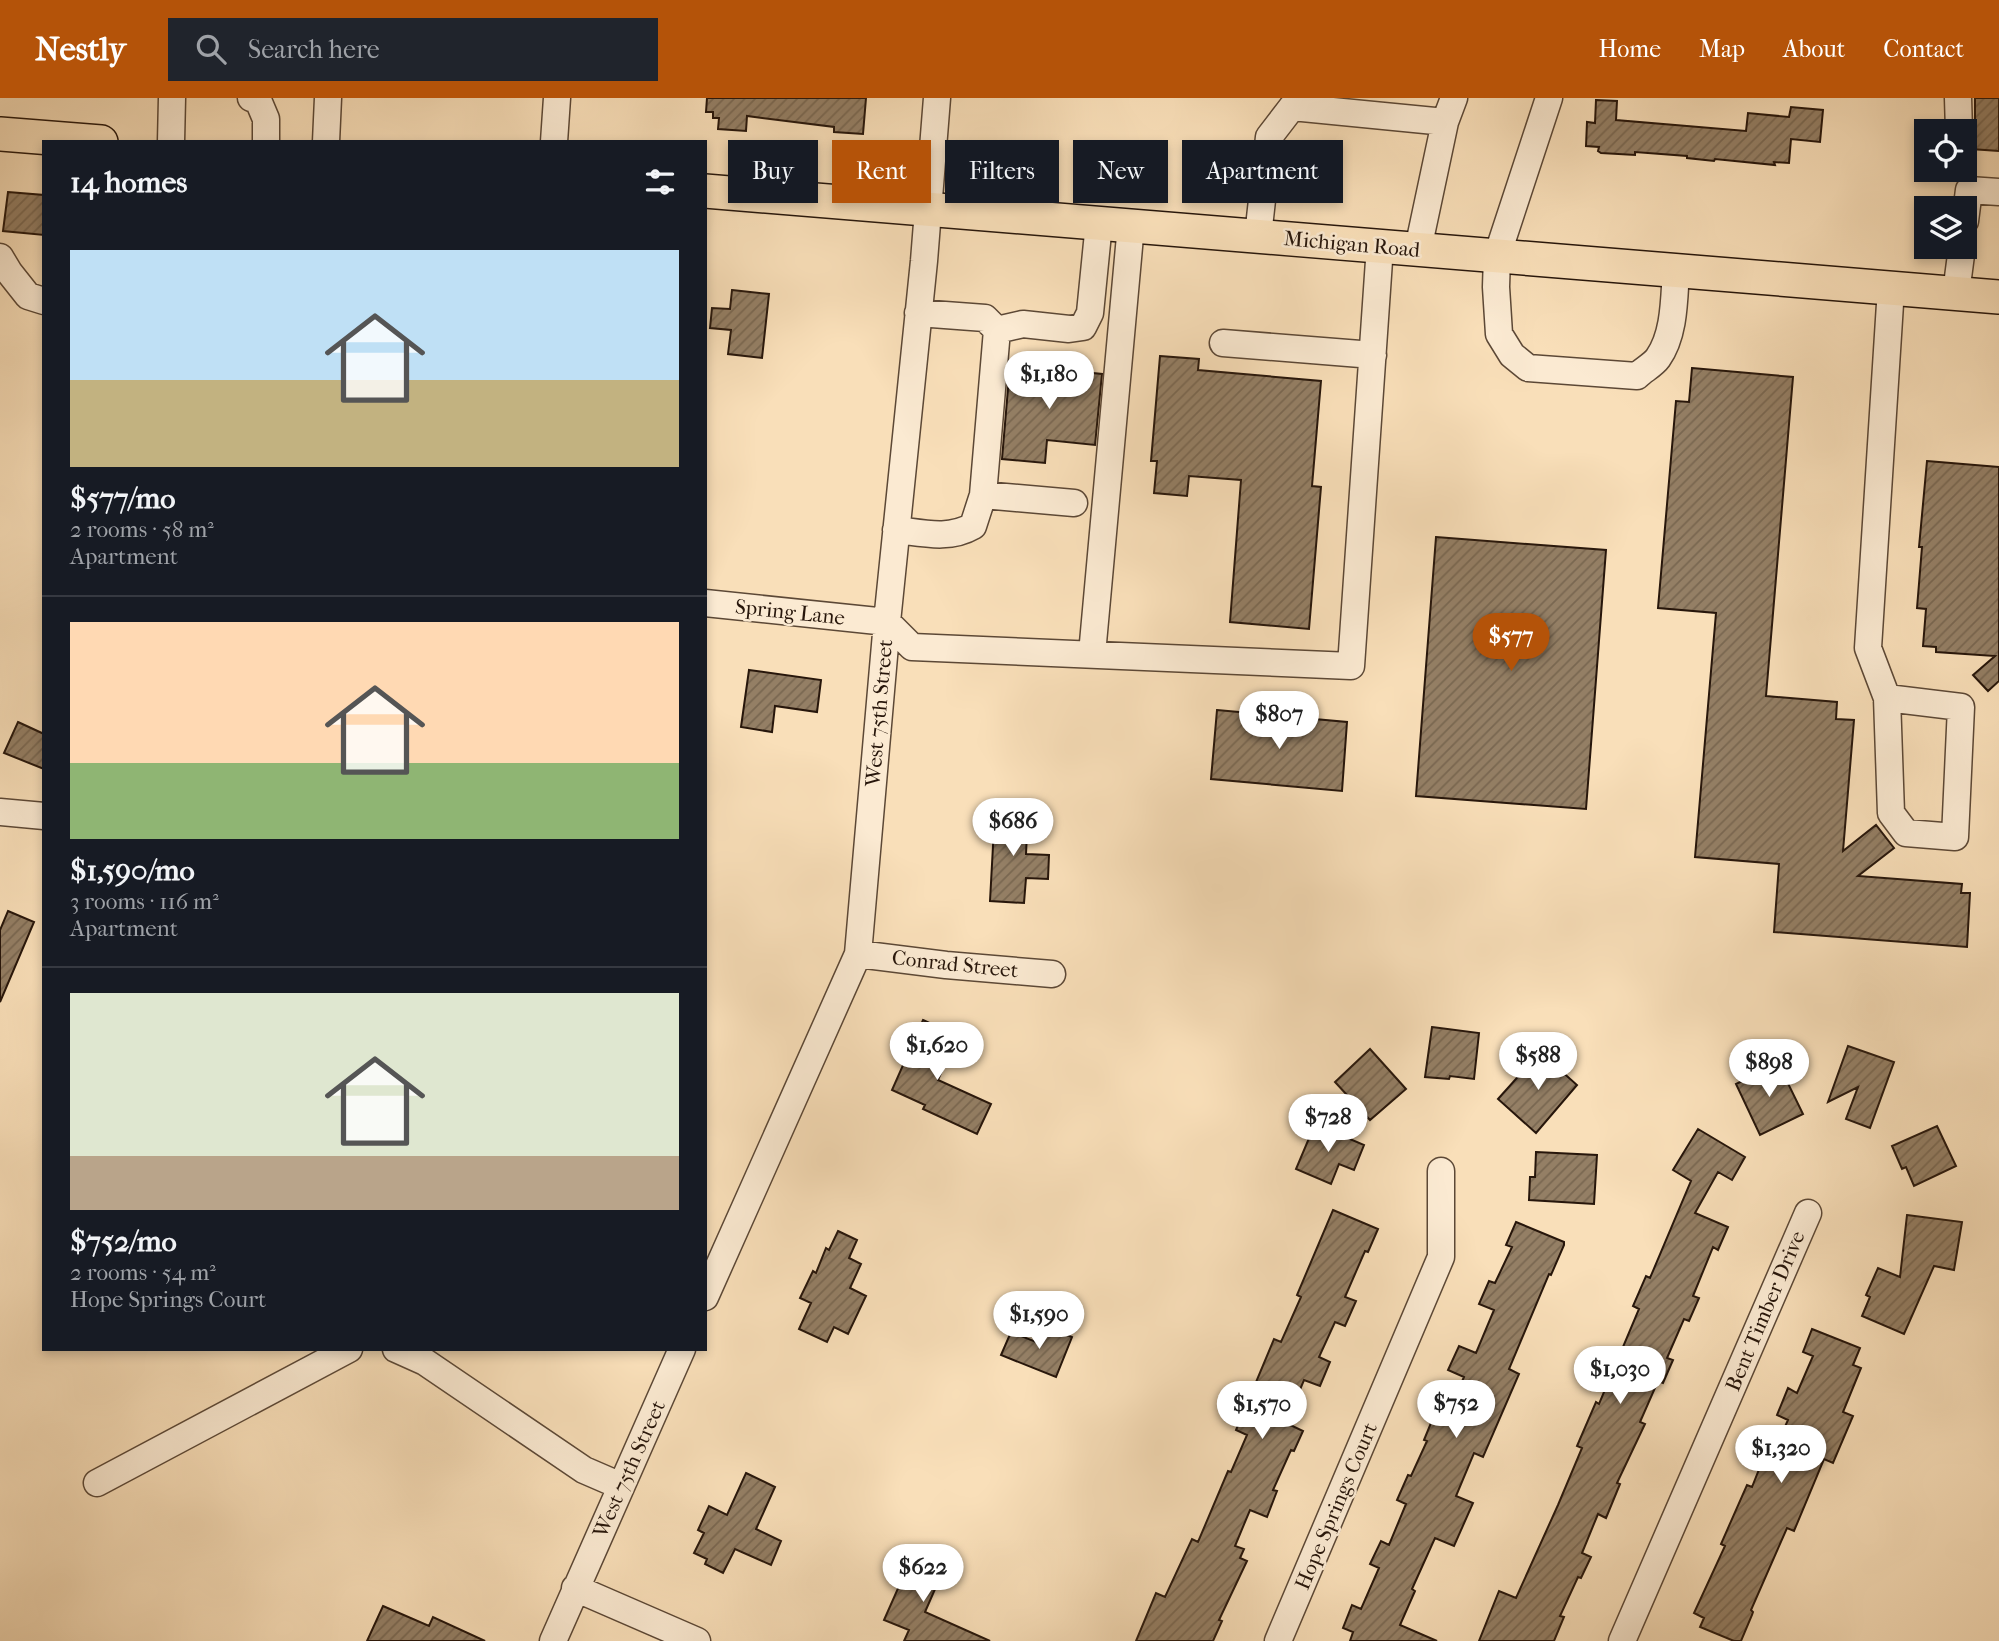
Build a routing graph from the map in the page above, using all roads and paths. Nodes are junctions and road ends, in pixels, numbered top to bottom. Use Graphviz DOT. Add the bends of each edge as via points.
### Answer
graph roads {
  1 [pos="172,98"];
  2 [pos="251,98"];
  3 [pos="328,98"];
  4 [pos="557,98"];
  5 [pos="937,98"];
  6 [pos="1549,98"];
  7 [pos="1958,98"];
  8 [pos="1450,110"];
  9 [pos="1959,119"];
  10 [pos="0,134"];
  11 [pos="76,140"];
  12 [pos="171,140"];
  13 [pos="266,140"];
  14 [pos="326,140"];
  15 [pos="554,140"];
  16 [pos="1972,182"];
  17 [pos="707,191"];
  18 [pos="1999,192"];
  19 [pos="928,208"];
  20 [pos="1115,224"];
  21 [pos="1258,236"];
  22 [pos="1380,246"];
  23 [pos="1418,249"];
  24 [pos="1497,256"];
  25 [pos="0,257"];
  26 [pos="1960,259"];
  27 [pos="1676,270"];
  28 [pos="1891,288"];
  29 [pos="1956,293"];
  30 [pos="1999,297"];
  31 [pos="42,300"];
  32 [pos="918,313"];
  33 [pos="997,330"];
  34 [pos="1223,343"];
  35 [pos="1373,355"];
  36 [pos="983,495"];
  37 [pos="1074,503"];
  38 [pos="896,530"];
  39 [pos="707,603"];
  40 [pos="887,622"];
  41 [pos="1083,654"];
  42 [pos="1887,698"];
  43 [pos="0,812"];
  44 [pos="42,816"];
  45 [pos="859,954"];
  46 [pos="1052,974"];
  47 [pos="1441,1171"];
  48 [pos="1808,1213"];
  49 [pos="707,1293"];
  50 [pos="345,1351"];
  51 [pos="400,1351"];
  52 [pos="681,1351"];
  53 [pos="97,1483"];
  54 [pos="621,1486"];
  55 [pos="575,1588"];
  56 [pos="552,1641"];
  57 [pos="696,1641"];
  58 [pos="1278,1641"];
  59 [pos="1622,1641"];
  1 -- 12 [label="street"];
  2 -- 13 [label="street" via="258,100 266,119"];
  3 -- 14 [label="street"];
  4 -- 15 [label="street"];
  5 -- 19 [label="street, West 75th Street"];
  6 -- 24 [label="street"];
  7 -- 9 [label="street"];
  8 -- 21 [label="street" via="1292,107 1269,137"];
  8 -- 23 [label="street"];
  10 -- 11 [label="main road"];
  16 -- 18 [label="street"];
  17 -- 19 [label="main road, Michigan Road"];
  19 -- 20 [label="main road, Michigan Road"];
  19 -- 32 [label="street, West 75th Street"];
  20 -- 21 [label="main road, Michigan Road"];
  20 -- 33 [label="street" via="1083,327 1023,324"];
  20 -- 41 [label="street"];
  21 -- 22 [label="main road, Michigan Road"];
  22 -- 23 [label="main road, Michigan Road"];
  22 -- 35 [label="street"];
  23 -- 24 [label="main road, Michigan Road"];
  24 -- 27 [label="main road, Michigan Road"];
  24 -- 27 [label="street" via="1499,334 1512,355 1528,368 1637,376 1658,359 1668,336"];
  25 -- 31 [label="street" via="28,296"];
  26 -- 29 [label="street"];
  27 -- 28 [label="main road, Michigan Road"];
  28 -- 29 [label="main road, Michigan Road"];
  28 -- 42 [label="street" via="1868,648"];
  29 -- 30 [label="main road, Michigan Road"];
  32 -- 33 [label="street" via="985,318"];
  32 -- 38 [label="street, West 75th Street"];
  33 -- 36 [label="street"];
  34 -- 35 [label="street"];
  35 -- 41 [label="street" via="1351,666"];
  36 -- 37 [label="street"];
  36 -- 38 [label="street" via="973,526 962,533 943,536"];
  38 -- 40 [label="street, West 75th Street"];
  39 -- 40 [label="street, Spring Lane"];
  40 -- 41 [label="street" via="912,647"];
  40 -- 45 [label="street, West 75th Street"];
  42 -- 42 [label="street" via="1891,813 1906,833 1955,837 1961,707"];
  43 -- 44 [label="street"];
  45 -- 46 [label="street, Conrad Street"];
  45 -- 49 [label="street, West 75th Street"];
  47 -- 58 [label="street, Hope Springs Court" via="1441,1257"];
  48 -- 59 [label="street, Bent Timber Drive"];
  50 -- 53 [label="street"];
  51 -- 54 [label="street" via="425,1362 584,1470"];
  52 -- 54 [label="street, West 75th Street"];
  54 -- 55 [label="street, West 75th Street"];
  55 -- 56 [label="street, West 75th Street"];
  55 -- 57 [label="street"];
}
